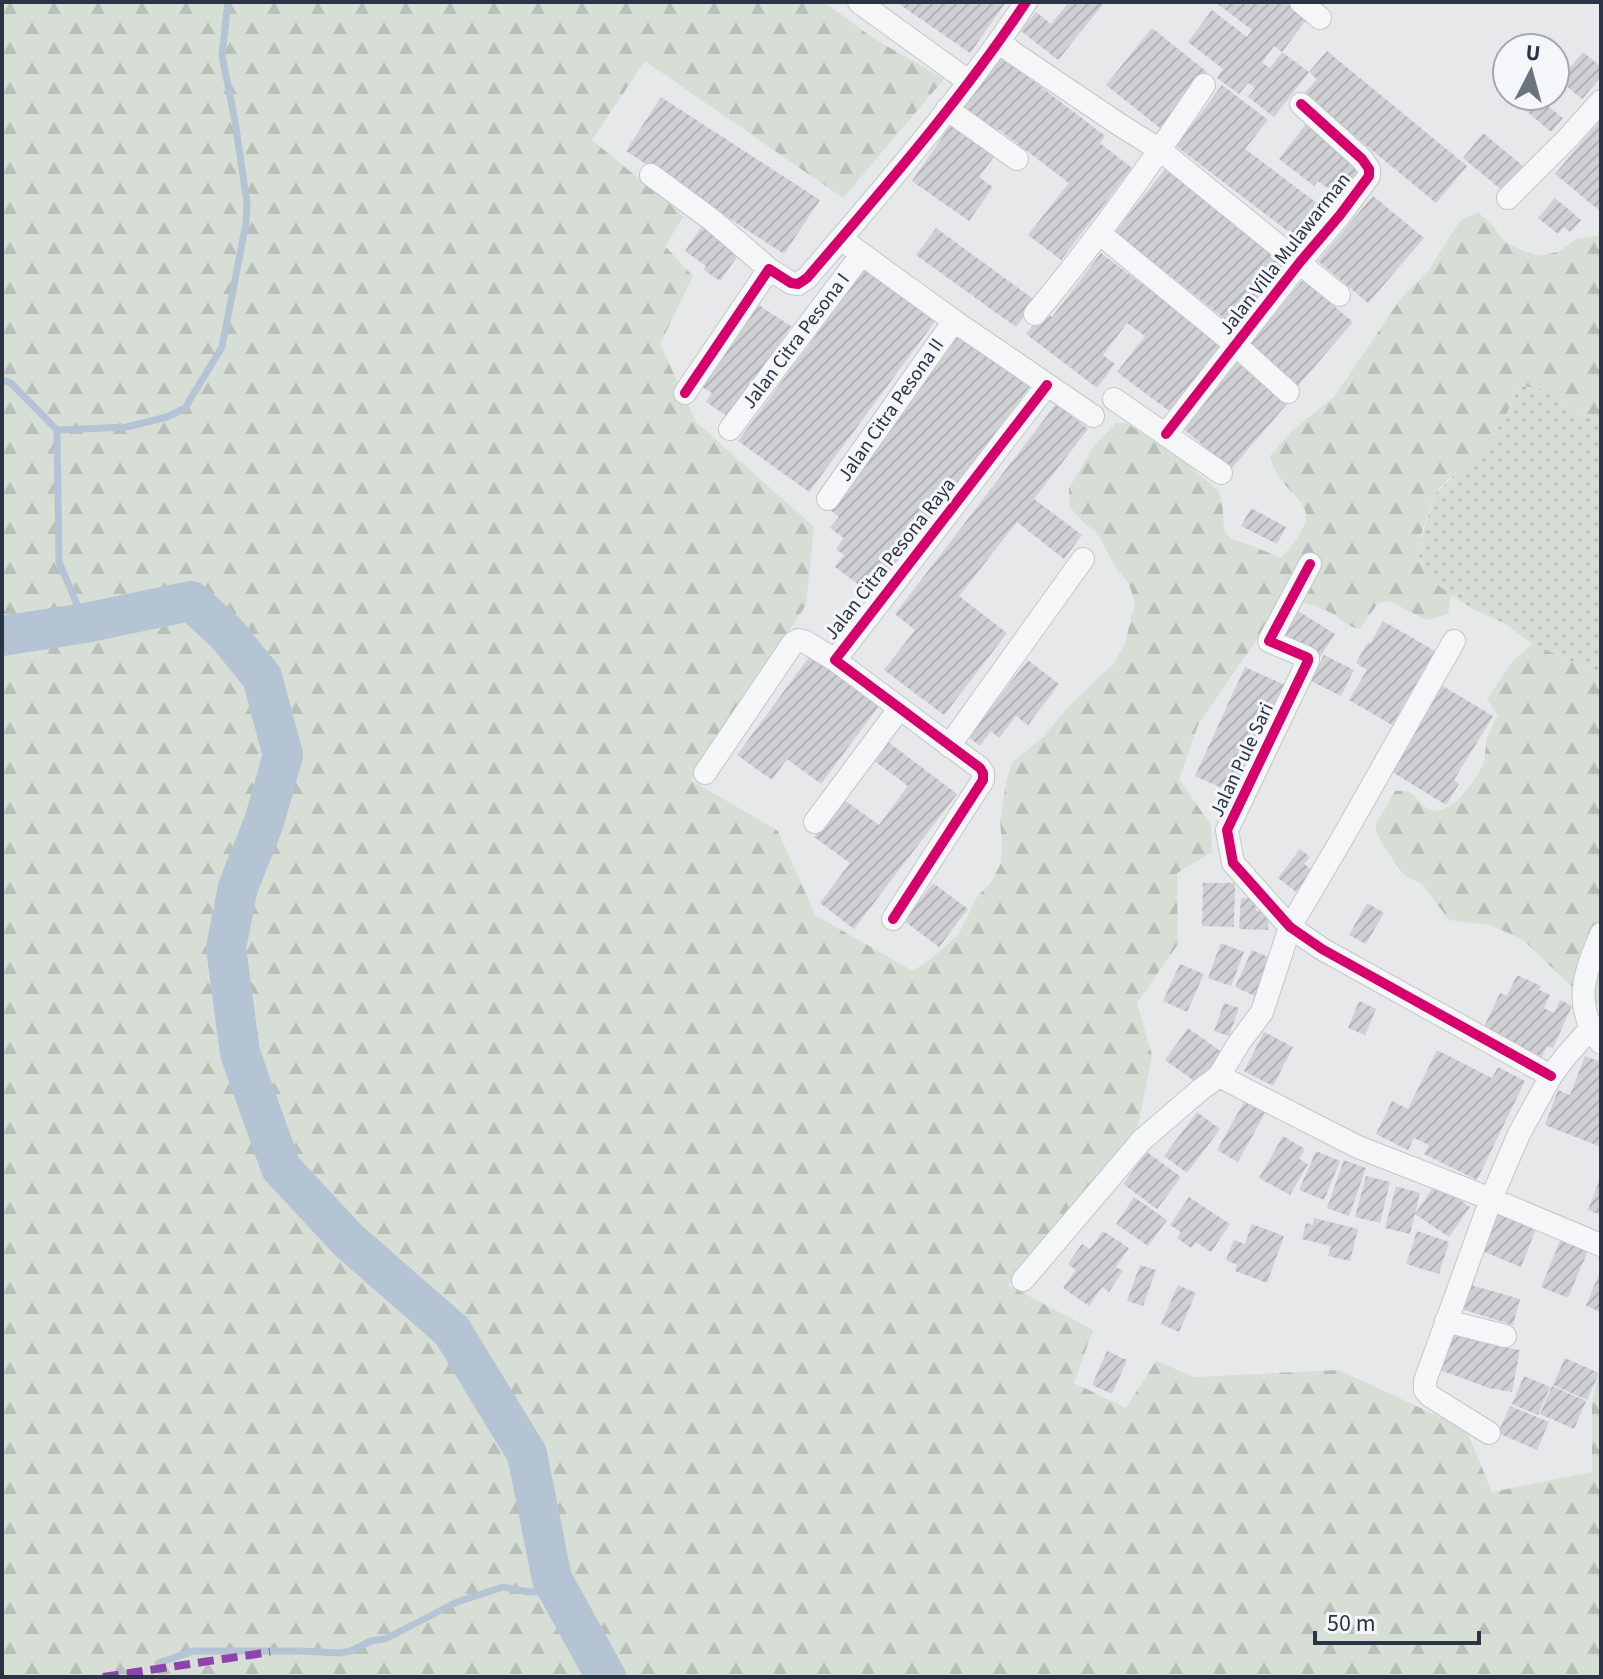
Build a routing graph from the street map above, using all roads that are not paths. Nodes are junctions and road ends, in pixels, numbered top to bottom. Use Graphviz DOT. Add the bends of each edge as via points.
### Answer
graph roads {
  1 [pos="859,2"];
  2 [pos="1026,2"];
  3 [pos="1301,2"];
  4 [pos="1320,18"];
  5 [pos="1000,42"];
  6 [pos="968,81"];
  7 [pos="1204,85"];
  8 [pos="1601,101"];
  9 [pos="1301,104"];
  10 [pos="947,109"];
  11 [pos="1160,150"];
  12 [pos="1017,159"];
  13 [pos="651,175"];
  14 [pos="1508,198"];
  15 [pos="1099,233"];
  16 [pos="841,239"];
  17 [pos="862,254"];
  18 [pos="1300,262"];
  19 [pos="769,269"];
  20 [pos="1339,295"];
  21 [pos="1035,314"];
  22 [pos="954,321"];
  23 [pos="1236,345"];
  24 [pos="1047,385"];
  25 [pos="1288,392"];
  26 [pos="685,393"];
  27 [pos="1114,399"];
  28 [pos="1093,416"];
  29 [pos="730,429"];
  30 [pos="1166,434"];
  31 [pos="1221,473"];
  32 [pos="828,499"];
  33 [pos="1083,559"];
  34 [pos="1310,564"];
  35 [pos="1454,641"];
  36 [pos="835,660"];
  37 [pos="899,709"];
  38 [pos="949,746"];
  39 [pos="705,773"];
  40 [pos="815,822"];
  41 [pos="893,919"];
  42 [pos="1290,927"];
  43 [pos="1601,934"];
  44 [pos="1596,1036"];
  45 [pos="1219,1076"];
  46 [pos="1551,1076"];
  47 [pos="1491,1199"];
  48 [pos="1601,1245"];
  49 [pos="1023,1280"];
  50 [pos="1446,1321"];
  51 [pos="1505,1336"];
  52 [pos="1489,1433"];
  1 -- 6 [label="street"];
  2 -- 5 [label="street"];
  3 -- 4 [label="street"];
  5 -- 6 [label="street"];
  5 -- 11 [label="street, Jalan Villa Mulawarman"];
  6 -- 10 [label="street"];
  7 -- 11 [label="street"];
  8 -- 14 [label="street"];
  9 -- 18 [label="street, Jalan Villa Mulawarman" via="1362,159 1369,176"];
  10 -- 12 [label="street"];
  10 -- 16 [label="street"];
  11 -- 15 [label="street"];
  11 -- 18 [label="street, Jalan Villa Mulawarman"];
  13 -- 19 [label="street"];
  15 -- 21 [label="street"];
  15 -- 23 [label="street, Jalan Villa Mulawarman"];
  16 -- 17 [label="street"];
  16 -- 19 [label="street" via="798,284"];
  17 -- 22 [label="street"];
  17 -- 29 [label="street, Jalan Citra Pesona I"];
  18 -- 20 [label="street, Jalan Villa Mulawarman"];
  18 -- 23 [label="street, Jalan Villa Mulawarman"];
  19 -- 26 [label="street"];
  22 -- 24 [label="street"];
  22 -- 32 [label="street, Jalan Citra Pesona II"];
  23 -- 25 [label="street, Jalan Villa Mulawarman"];
  23 -- 30 [label="street, Jalan Villa Mulawarman"];
  24 -- 28 [label="street"];
  24 -- 36 [label="street, Jalan Citra Pesona Raya"];
  27 -- 30 [label="street"];
  30 -- 31 [label="street"];
  33 -- 38 [label="street"];
  34 -- 42 [label="street, Jalan Pule Sari" via="1269,641 1308,661 1227,830 1233,863"];
  35 -- 42 [label="street"];
  36 -- 37 [label="street, Jalan Citra Pesona Raya"];
  36 -- 39 [label="street, Jalan Citra Pesona Raya" via="804,641 793,643"];
  37 -- 38 [label="street, Jalan Citra Pesona Raya"];
  37 -- 40 [label="street"];
  38 -- 41 [label="street, Jalan Citra Pesona Raya" via="980,768 983,780"];
  42 -- 45 [label="street" via="1262,1012"];
  42 -- 46 [label="street, Jalan Pule Sari"];
  43 -- 44 [label="street" via="1583,994"];
  44 -- 46 [label="street" via="1566,1056"];
  45 -- 47 [label="street" via="1358,1147"];
  45 -- 49 [label="street" via="1142,1140"];
  46 -- 47 [label="street"];
  47 -- 48 [label="street"];
  47 -- 50 [label="street"];
  50 -- 51 [label="street"];
  50 -- 52 [label="street" via="1425,1390"];
}
